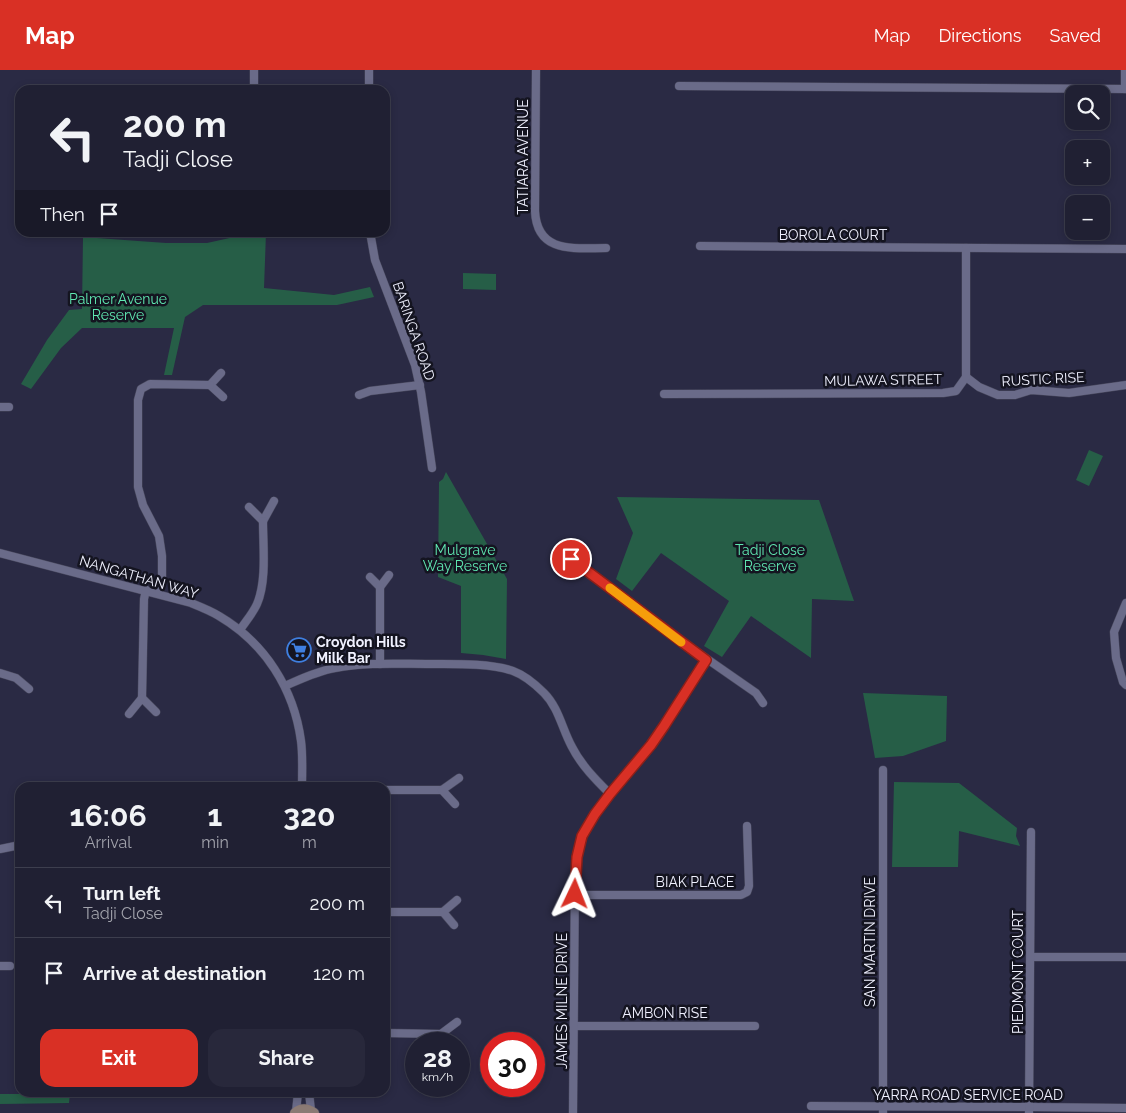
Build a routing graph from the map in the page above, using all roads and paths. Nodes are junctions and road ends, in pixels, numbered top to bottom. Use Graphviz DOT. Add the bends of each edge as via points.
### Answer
graph roads {
  1 [pos="254,70"];
  2 [pos="369,70"];
  3 [pos="536,70"];
  4 [pos="1125,70"];
  5 [pos="254,85"];
  6 [pos="369,85"];
  7 [pos="679,86"];
  8 [pos="1126,89"];
  9 [pos="371,237"];
  10 [pos="700,246"];
  11 [pos="606,248"];
  12 [pos="966,248"];
  13 [pos="1126,249"];
  14 [pos="221,373"];
  15 [pos="966,377"];
  16 [pos="210,385"];
  17 [pos="420,385"];
  18 [pos="1126,385"];
  19 [pos="664,394"];
  20 [pos="359,395"];
  21 [pos="222,397"];
  22 [pos="0,407"];
  23 [pos="9,407"];
  24 [pos="432,468"];
  25 [pos="274,502"];
  26 [pos="248,507"];
  27 [pos="263,521"];
  28 [pos="0,552"];
  29 [pos="562,560"];
  30 [pos="389,575"];
  31 [pos="370,576"];
  32 [pos="380,587"];
  33 [pos="146,590"];
  34 [pos="159,594"];
  35 [pos="1126,604"];
  36 [pos="240,630"];
  37 [pos="706,660"];
  38 [pos="380,664"];
  39 [pos="0,673"];
  40 [pos="1126,685"];
  41 [pos="285,686"];
  42 [pos="30,689"];
  43 [pos="142,698"];
  44 [pos="763,703"];
  45 [pos="156,712"];
  46 [pos="129,714"];
  47 [pos="883,770"];
  48 [pos="459,778"];
  49 [pos="302,782"];
  50 [pos="390,790"];
  51 [pos="442,790"];
  52 [pos="610,794"];
  53 [pos="454,804"];
  54 [pos="747,826"];
  55 [pos="1031,832"];
  56 [pos="15,846"];
  57 [pos="0,849"];
  58 [pos="575,894"];
  59 [pos="457,900"];
  60 [pos="390,912"];
  61 [pos="443,912"];
  62 [pos="454,925"];
  63 [pos="1031,957"];
  64 [pos="1126,957"];
  65 [pos="0,966"];
  66 [pos="10,966"];
  67 [pos="457,1022"];
  68 [pos="574,1026"];
  69 [pos="755,1026"];
  70 [pos="444,1032"];
  71 [pos="390,1034"];
  72 [pos="405,1034"];
  73 [pos="297,1097"];
  74 [pos="310,1097"];
  75 [pos="811,1106"];
  76 [pos="1126,1108"];
  77 [pos="883,1110"];
  78 [pos="1029,1110"];
  79 [pos="314,1112"];
  80 [pos="295,1113"];
  81 [pos="573,1113"];
  1 -- 5 [label="street"];
  2 -- 6 [label="street"];
  3 -- 11 [label="street, TATIARA AVENUE" via="535,211 539,231 559,246"];
  4 -- 8 [label="street"];
  7 -- 8 [label="street"];
  9 -- 17 [label="street, BARINGA ROAD" via="375,260"];
  10 -- 12 [label="street, BOROLA COURT"];
  12 -- 13 [label="street, BOROLA COURT"];
  12 -- 15 [label="street"];
  14 -- 16 [label="street"];
  15 -- 18 [label="street, RUSTIC RISE" via="998,395 1015,395 1031,390 1069,393"];
  15 -- 19 [label="street, MULAWA STREET" via="956,390 944,393"];
  16 -- 21 [label="street"];
  16 -- 34 [label="street" via="150,384 141,390 138,400 138,487 159,536 162,577"];
  17 -- 20 [label="street"];
  17 -- 24 [label="street, BARINGA ROAD"];
  22 -- 23 [label="street"];
  25 -- 27 [label="street"];
  26 -- 27 [label="street"];
  27 -- 36 [label="street" via="261,591"];
  28 -- 33 [label="street, NANGATHAN WAY"];
  29 -- 37 [label="street" via="571,559"];
  30 -- 32 [label="street"];
  31 -- 32 [label="street"];
  32 -- 38 [label="street"];
  33 -- 34 [label="street, NANGATHAN WAY"];
  33 -- 43 [label="street"];
  34 -- 36 [label="street, NANGATHAN WAY" via="192,603"];
  35 -- 40 [label="street" via="1114,632 1116,658"];
  36 -- 41 [label="street, NANGATHAN WAY" via="267,657"];
  37 -- 44 [label="street" via="756,693"];
  37 -- 52 [label="street, JAMES MILNE DRIVE" via="651,745"];
  38 -- 41 [label="street" via="323,670"];
  38 -- 52 [label="street" via="473,665 514,671 545,694 582,764"];
  39 -- 42 [label="street" via="16,678"];
  41 -- 49 [label="street, NANGATHAN WAY" via="301,742"];
  43 -- 45 [label="street"];
  43 -- 46 [label="street"];
  47 -- 77 [label="street, SAN MARTIN DRIVE"];
  48 -- 51 [label="street"];
  50 -- 51 [label="street"];
  51 -- 53 [label="street"];
  52 -- 58 [label="street, JAMES MILNE DRIVE" via="582,836"];
  54 -- 58 [label="street, BIAK PLACE" via="747,892"];
  55 -- 63 [label="street, PIEDMONT COURT"];
  56 -- 57 [label="street"];
  58 -- 68 [label="street, JAMES MILNE DRIVE"];
  59 -- 61 [label="street"];
  60 -- 61 [label="street"];
  61 -- 62 [label="street"];
  63 -- 64 [label="street"];
  63 -- 78 [label="street, PIEDMONT COURT"];
  65 -- 66 [label="street"];
  67 -- 70 [label="street"];
  68 -- 69 [label="street, AMBON RISE"];
  68 -- 81 [label="street, JAMES MILNE DRIVE"];
  71 -- 72 [label="street"];
  73 -- 80 [label="street"];
  74 -- 79 [label="street"];
  75 -- 77 [label="street, YARRA ROAD SERVICE ROAD"];
  76 -- 78 [label="street, YARRA ROAD SERVICE ROAD"];
  77 -- 78 [label="street, YARRA ROAD SERVICE ROAD"];
  79 -- 80 [label="main road" via="303,1109"];
}
